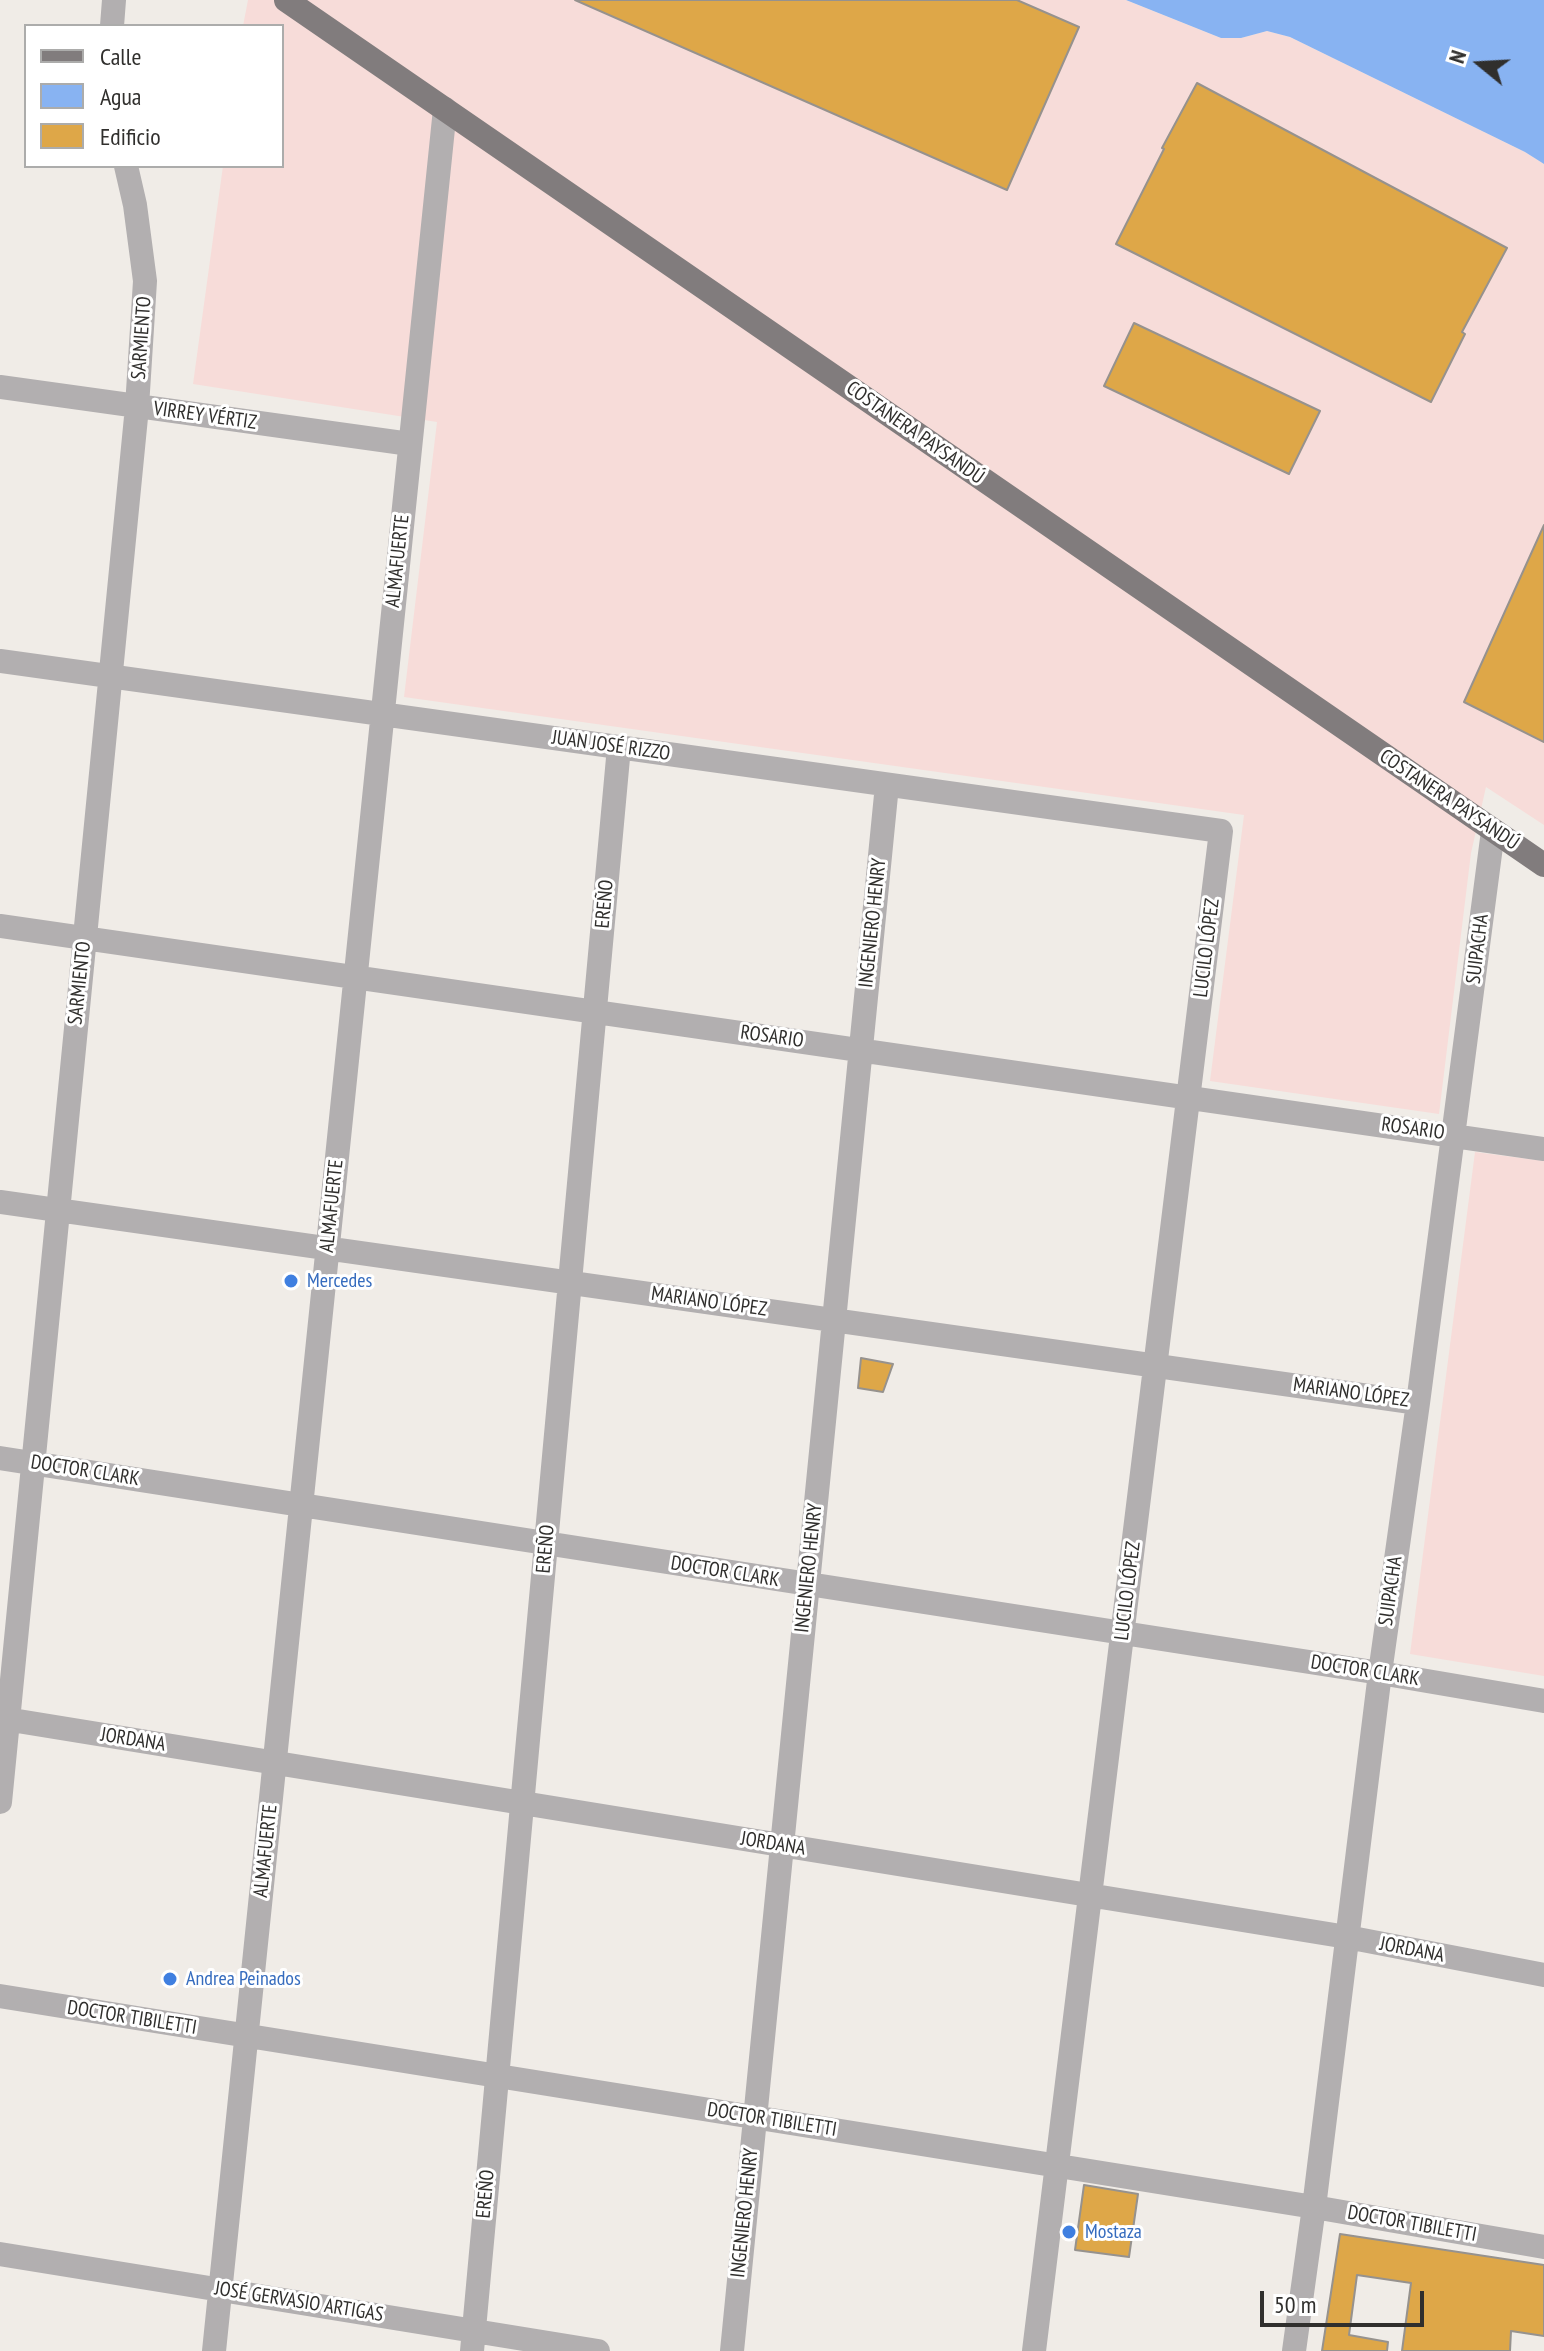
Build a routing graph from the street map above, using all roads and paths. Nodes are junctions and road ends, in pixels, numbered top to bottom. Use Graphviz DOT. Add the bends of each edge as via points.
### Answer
graph roads {
  1 [pos="114,0"];
  2 [pos="286,0"];
  3 [pos="112,24"];
  4 [pos="445,109"];
  5 [pos="126,168"];
  6 [pos="0,387"];
  7 [pos="137,407"];
  8 [pos="410,444"];
  9 [pos="0,661"];
  10 [pos="109,676"];
  11 [pos="381,714"];
  12 [pos="619,747"];
  13 [pos="887,785"];
  14 [pos="1221,831"];
  15 [pos="1493,831"];
  16 [pos="1544,865"];
  17 [pos="0,926"];
  18 [pos="85,939"];
  19 [pos="356,978"];
  20 [pos="595,1012"];
  21 [pos="861,1050"];
  22 [pos="1189,1097"];
  23 [pos="1454,1135"];
  24 [pos="1544,1149"];
  25 [pos="0,1202"];
  26 [pos="58,1210"];
  27 [pos="328,1248"];
  28 [pos="570,1283"];
  29 [pos="834,1320"];
  30 [pos="1156,1366"];
  31 [pos="1418,1403"];
  32 [pos="0,1458"];
  33 [pos="33,1463"];
  34 [pos="301,1505"];
  35 [pos="546,1543"];
  36 [pos="808,1585"];
  37 [pos="1123,1633"];
  38 [pos="1380,1673"];
  39 [pos="1544,1701"];
  40 [pos="4,1719"];
  41 [pos="275,1762"];
  42 [pos="0,1802"];
  43 [pos="522,1803"];
  44 [pos="782,1845"];
  45 [pos="1090,1895"];
  46 [pos="1347,1937"];
  47 [pos="1544,1975"];
  48 [pos="0,1996"];
  49 [pos="247,2036"];
  50 [pos="497,2076"];
  51 [pos="755,2118"];
  52 [pos="1057,2165"];
  53 [pos="1314,2207"];
  54 [pos="1544,2247"];
  55 [pos="0,2254"];
  56 [pos="221,2290"];
  57 [pos="473,2341"];
  58 [pos="214,2351"];
  59 [pos="598,2351"];
  60 [pos="732,2351"];
  61 [pos="1034,2351"];
  62 [pos="1294,2351"];
  1 -- 3 [label="street"];
  2 -- 4 [label="main road, COSTANERA PAYSANDÚ"];
  4 -- 8 [label="street, ALMAFUERTE"];
  4 -- 15 [label="main road, COSTANERA PAYSANDÚ"];
  5 -- 7 [label="street, SARMIENTO" via="145,281"];
  6 -- 7 [label="street, VIRREY VÉRTIZ"];
  7 -- 8 [label="street, VIRREY VÉRTIZ"];
  7 -- 10 [label="street, SARMIENTO"];
  8 -- 11 [label="street, ALMAFUERTE"];
  9 -- 10 [label="street, JUAN JOSÉ RIZZO"];
  10 -- 11 [label="street, JUAN JOSÉ RIZZO"];
  10 -- 18 [label="street, SARMIENTO"];
  11 -- 12 [label="street, JUAN JOSÉ RIZZO"];
  11 -- 19 [label="street, ALMAFUERTE"];
  12 -- 13 [label="street, JUAN JOSÉ RIZZO"];
  12 -- 20 [label="street, EREÑO"];
  13 -- 14 [label="street, JUAN JOSÉ RIZZO"];
  13 -- 21 [label="street, INGENIERO HENRY"];
  14 -- 22 [label="street, LUCILO LÓPEZ"];
  15 -- 16 [label="main road, COSTANERA PAYSANDÚ"];
  15 -- 23 [label="street, SUIPACHA"];
  17 -- 18 [label="street, ROSARIO"];
  18 -- 19 [label="street, ROSARIO"];
  18 -- 26 [label="street, SARMIENTO"];
  19 -- 20 [label="street, ROSARIO"];
  19 -- 27 [label="street, ALMAFUERTE"];
  20 -- 21 [label="street, ROSARIO"];
  20 -- 28 [label="street, EREÑO"];
  21 -- 22 [label="street, ROSARIO"];
  21 -- 29 [label="street, INGENIERO HENRY"];
  22 -- 23 [label="street, ROSARIO"];
  22 -- 30 [label="street, LUCILO LÓPEZ"];
  23 -- 24 [label="street, ROSARIO"];
  23 -- 31 [label="street, SUIPACHA"];
  25 -- 26 [label="street, MARIANO LÓPEZ"];
  26 -- 27 [label="street, MARIANO LÓPEZ"];
  26 -- 33 [label="street, SARMIENTO"];
  27 -- 28 [label="street, MARIANO LÓPEZ"];
  27 -- 34 [label="street, ALMAFUERTE"];
  28 -- 29 [label="street, MARIANO LÓPEZ"];
  28 -- 35 [label="street, EREÑO"];
  29 -- 30 [label="street, MARIANO LÓPEZ"];
  29 -- 36 [label="street, INGENIERO HENRY"];
  30 -- 31 [label="street, MARIANO LÓPEZ"];
  30 -- 37 [label="street, LUCILO LÓPEZ"];
  31 -- 38 [label="street, SUIPACHA"];
  32 -- 33 [label="street, DOCTOR CLARK"];
  33 -- 34 [label="street, DOCTOR CLARK"];
  33 -- 40 [label="street, SARMIENTO"];
  34 -- 35 [label="street, DOCTOR CLARK"];
  34 -- 41 [label="street, ALMAFUERTE"];
  35 -- 36 [label="street, DOCTOR CLARK"];
  35 -- 43 [label="street, EREÑO"];
  36 -- 37 [label="street, DOCTOR CLARK"];
  36 -- 44 [label="street, INGENIERO HENRY"];
  37 -- 38 [label="street, DOCTOR CLARK"];
  37 -- 45 [label="street, LUCILO LÓPEZ"];
  38 -- 39 [label="street, DOCTOR CLARK"];
  38 -- 46 [label="street, SUIPACHA"];
  40 -- 41 [label="street, JORDANA"];
  40 -- 42 [label="street, SARMIENTO"];
  41 -- 43 [label="street, JORDANA"];
  41 -- 49 [label="street, ALMAFUERTE"];
  43 -- 44 [label="street, JORDANA"];
  43 -- 50 [label="street, EREÑO"];
  44 -- 45 [label="street, JORDANA"];
  44 -- 51 [label="street, INGENIERO HENRY"];
  45 -- 46 [label="street, JORDANA"];
  45 -- 52 [label="street, LUCILO LÓPEZ"];
  46 -- 47 [label="street, JORDANA"];
  46 -- 53 [label="street, SUIPACHA"];
  48 -- 49 [label="street, DOCTOR TIBILETTI"];
  49 -- 50 [label="street, DOCTOR TIBILETTI"];
  49 -- 56 [label="street, ALMAFUERTE"];
  50 -- 51 [label="street, DOCTOR TIBILETTI"];
  50 -- 57 [label="street, EREÑO"];
  51 -- 52 [label="street, DOCTOR TIBILETTI"];
  51 -- 60 [label="street, INGENIERO HENRY"];
  52 -- 53 [label="street, DOCTOR TIBILETTI"];
  52 -- 61 [label="street, LUCILO LÓPEZ"];
  53 -- 54 [label="street, DOCTOR TIBILETTI"];
  53 -- 62 [label="street, SUIPACHA"];
  55 -- 56 [label="street, JOSÉ GERVASIO ARTIGAS"];
  56 -- 57 [label="street, JOSÉ GERVASIO ARTIGAS"];
  56 -- 58 [label="street, ALMAFUERTE"];
  57 -- 59 [label="street, JOSÉ GERVASIO ARTIGAS"];
}
